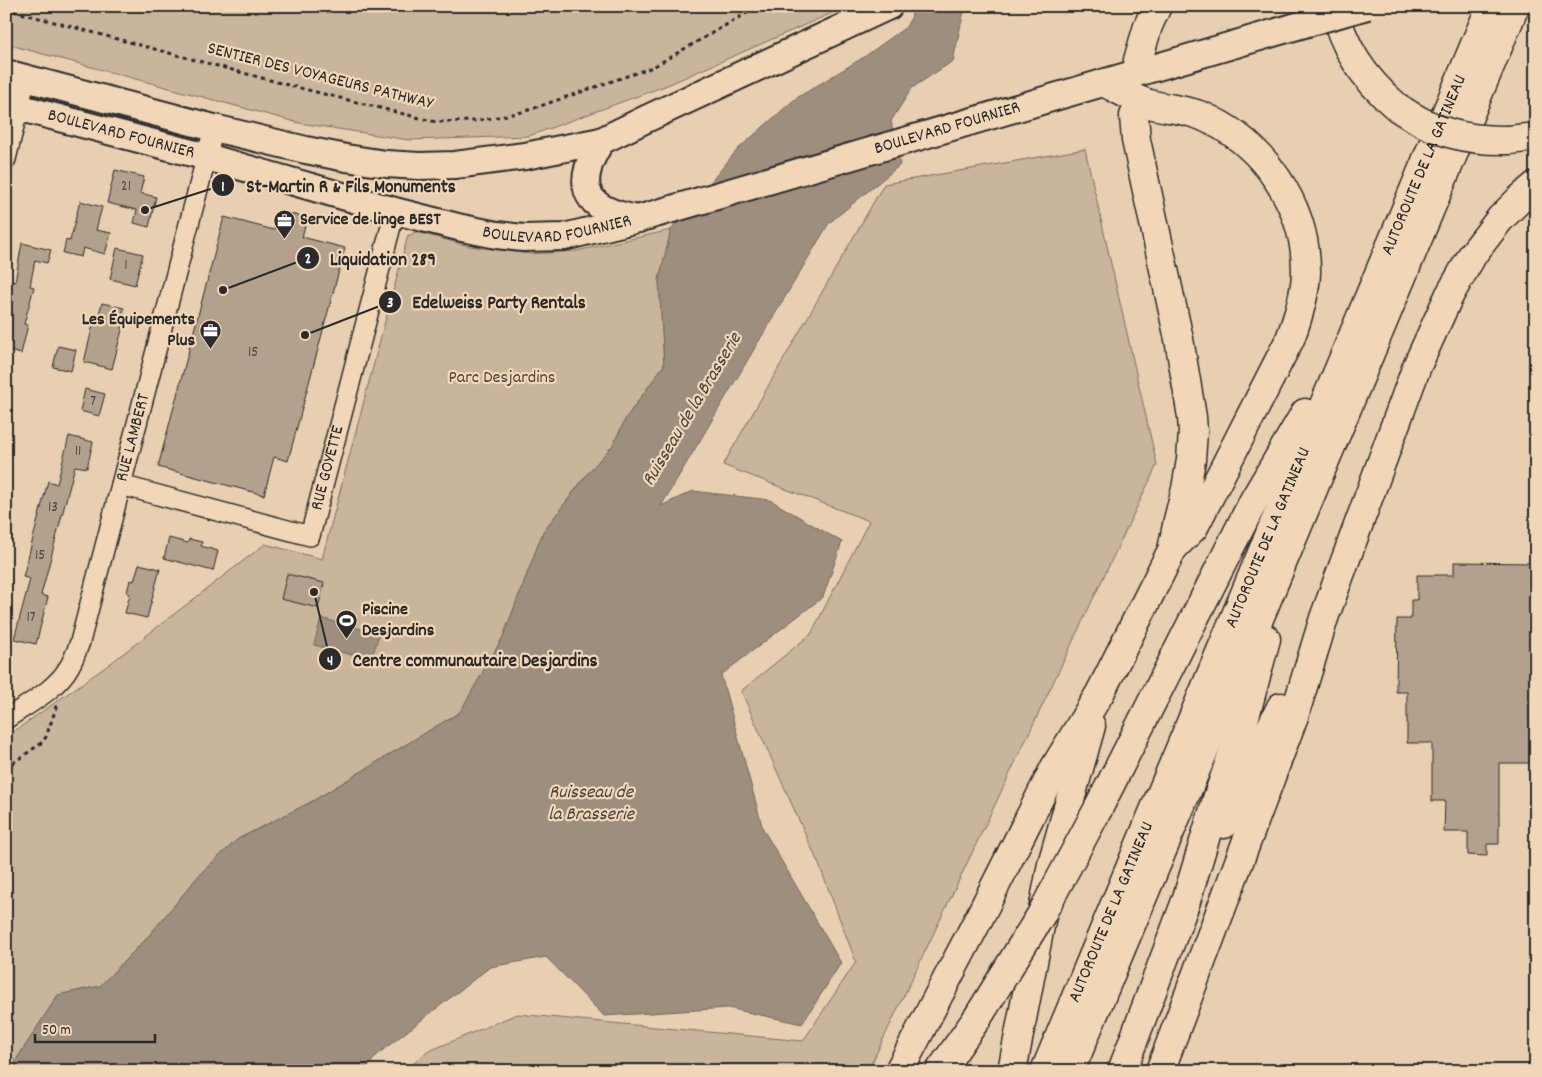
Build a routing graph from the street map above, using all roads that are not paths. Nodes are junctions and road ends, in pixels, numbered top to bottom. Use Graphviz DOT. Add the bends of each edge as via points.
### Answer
graph roads {
  1 [pos="889,6"];
  2 [pos="1157,6"];
  3 [pos="1334,6"];
  4 [pos="1367,6"];
  5 [pos="1491,6"];
  6 [pos="1515,6"];
  7 [pos="1138,60"];
  8 [pos="16,75"];
  9 [pos="1105,83"];
  10 [pos="13,106"];
  11 [pos="1134,116"];
  12 [pos="214,128"];
  13 [pos="1536,137"];
  14 [pos="601,141"];
  15 [pos="207,157"];
  16 [pos="6,159"];
  17 [pos="1536,185"];
  18 [pos="395,211"];
  19 [pos="638,219"];
  20 [pos="1363,314"];
  21 [pos="121,485"];
  22 [pos="1296,532"];
  23 [pos="1172,550"];
  24 [pos="1324,618"];
  25 [pos="1100,693"];
  26 [pos="6,719"];
  27 [pos="1186,901"];
  28 [pos="899,1071"];
  29 [pos="940,1071"];
  30 [pos="1012,1071"];
  31 [pos="1046,1071"];
  32 [pos="1070,1071"];
  33 [pos="1122,1071"];
  34 [pos="1160,1071"];
  1 -- 14 [label="main road, BOULEVARD FOURNIER"];
  2 -- 7 [label="highway"];
  3 -- 13 [label="highway, bridge" via="1343,38 1356,62 1374,86 1397,107 1427,125 1472,139"];
  4 -- 9 [label="main road, BOULEVARD FOURNIER, bridge"];
  5 -- 20 [label="highway, AUTOROUTE DE LA GATINEAU"];
  6 -- 22 [label="highway, AUTOROUTE DE LA GATINEAU"];
  8 -- 10 [label="street"];
  8 -- 12 [label="main road, BOULEVARD FOURNIER"];
  9 -- 19 [label="main road, BOULEVARD FOURNIER"];
  9 -- 23 [label="highway" via="1150,104 1201,116 1247,144 1284,190 1294,213 1306,262 1304,288 1290,339 1194,528"];
  10 -- 15 [label="main road, BOULEVARD FOURNIER"];
  10 -- 16 [label="street"];
  11 -- 23 [label="highway" via="1192,418 1191,460"];
  12 -- 14 [label="main road, BOULEVARD FOURNIER" via="346,158 419,166 488,162"];
  12 -- 15 [label="street, RUE LAMBERT"];
  14 -- 19 [label="main road" via="588,169 586,182 592,200 617,215"];
  15 -- 18 [label="main road, BOULEVARD FOURNIER"];
  15 -- 21 [label="street, RUE LAMBERT"];
  17 -- 24 [label="highway" via="1510,208 1481,243 1442,308 1403,401"];
  18 -- 19 [label="main road, BOULEVARD FOURNIER" via="462,228 524,238 564,237"];
  18 -- 21 [label="street, RUE GOYETTE" via="310,536"];
  20 -- 29 [label="highway, bridge" via="1254,500 1069,865 978,1017"];
  20 -- 31 [label="highway, AUTOROUTE DE LA GATINEAU"];
  21 -- 26 [label="street, RUE LAMBERT" via="80,642 69,668 60,680"];
  22 -- 27 [label="highway" via="1243,724"];
  22 -- 32 [label="highway, AUTOROUTE DE LA GATINEAU"];
  23 -- 25 [label="highway"];
  24 -- 27 [label="highway"];
  24 -- 34 [label="highway" via="1294,716"];
  25 -- 28 [label="highway" via="1055,767"];
  25 -- 30 [label="highway" via="1052,864"];
  27 -- 33 [label="highway"];
}
